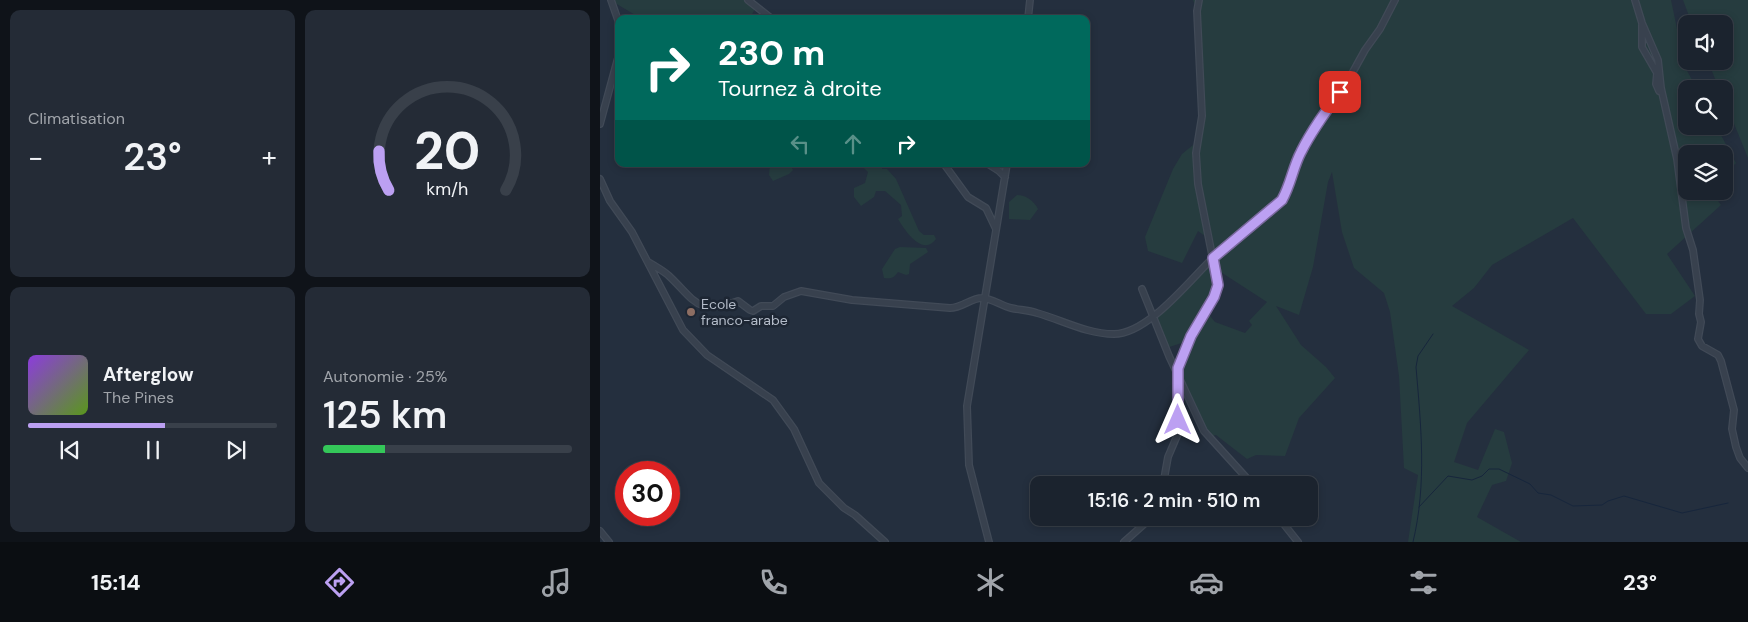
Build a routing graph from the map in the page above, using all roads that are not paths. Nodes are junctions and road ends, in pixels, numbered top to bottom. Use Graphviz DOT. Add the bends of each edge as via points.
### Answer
graph roads {
  1 [pos="611,0"];
  2 [pos="748,0"];
  3 [pos="1030,0"];
  4 [pos="1199,0"];
  5 [pos="1395,0"];
  6 [pos="1635,0"];
  7 [pos="616,15"];
  8 [pos="767,15"];
  9 [pos="1028,15"];
  10 [pos="1642,23"];
  11 [pos="615,69"];
  12 [pos="1664,100"];
  13 [pos="600,124"];
  14 [pos="946,167"];
  15 [pos="994,167"];
  16 [pos="1007,167"];
  17 [pos="1005,177"];
  18 [pos="600,179"];
  19 [pos="996,229"];
  20 [pos="1213,258"];
  21 [pos="648,262"];
  22 [pos="1142,289"];
  23 [pos="985,298"];
  24 [pos="1152,316"];
  25 [pos="1177,374"];
  26 [pos="1748,468"];
  27 [pos="1165,476"];
  28 [pos="1245,476"];
  29 [pos="1142,526"];
  30 [pos="1285,526"];
  31 [pos="600,532"];
  32 [pos="609,542"];
  33 [pos="886,542"];
  34 [pos="989,542"];
  35 [pos="1124,542"];
  36 [pos="1298,542"];
  1 -- 7 [label="street"];
  2 -- 8 [label="street"];
  3 -- 9 [label="street"];
  4 -- 20 [label="street" via="1202,116 1196,153 1198,184"];
  5 -- 20 [label="street" via="1300,154 1282,200"];
  6 -- 10 [label="street"];
  10 -- 12 [label="street" via="1658,60"];
  10 -- 12 [label="street" via="1642,47 1657,73 1656,84"];
  11 -- 13 [label="street"];
  12 -- 26 [label="street" via="1677,159 1686,228 1698,277 1701,322 1698,339 1721,361 1734,410 1732,429 1736,447"];
  14 -- 19 [label="street" via="968,197 986,208"];
  15 -- 17 [label="street"];
  16 -- 17 [label="street"];
  17 -- 19 [label="street"];
  18 -- 21 [label="street"];
  19 -- 23 [label="street"];
  20 -- 24 [label="street" via="1183,291"];
  20 -- 25 [label="street" via="1218,285 1191,336"];
  21 -- 23 [label="street" via="668,275 689,299 709,307 738,301 753,310 772,306 801,291 852,300 950,308"];
  21 -- 33 [label="street" via="684,330 694,342 707,355 773,400 794,429 819,483"];
  22 -- 24 [label="street"];
  23 -- 24 [label="street" via="1110,334 1130,331"];
  23 -- 34 [label="street" via="967,406 969,465"];
  24 -- 25 [label="street"];
  25 -- 27 [label="street" via="1177,436"];
  25 -- 28 [label="street" via="1204,431"];
  29 -- 35 [label="street"];
  30 -- 36 [label="street"];
  31 -- 32 [label="street"];
}
